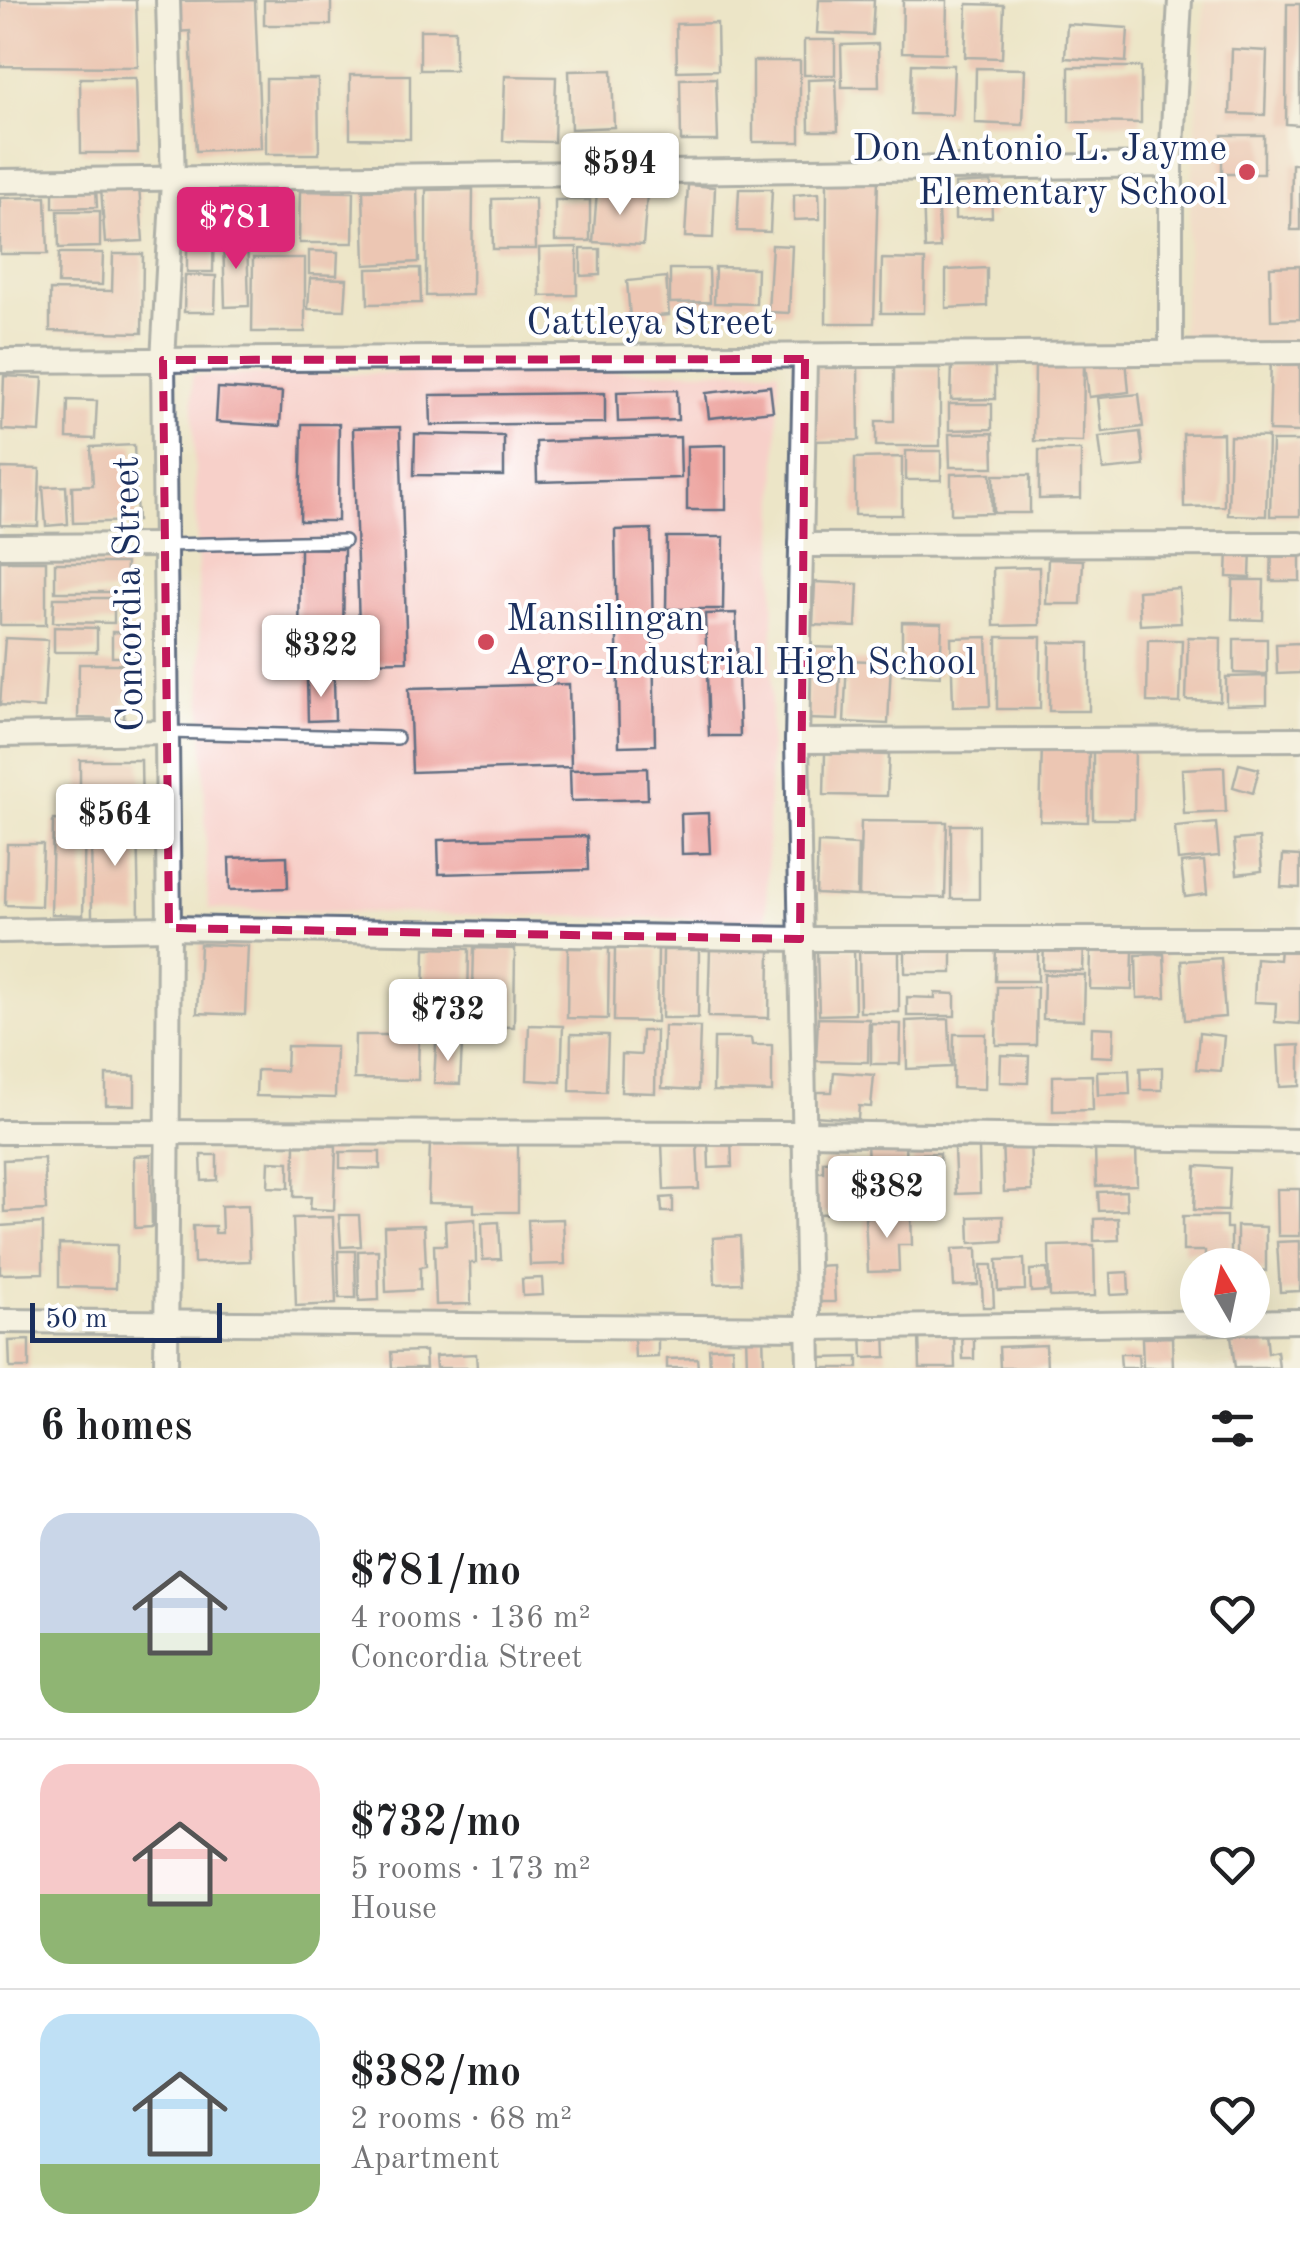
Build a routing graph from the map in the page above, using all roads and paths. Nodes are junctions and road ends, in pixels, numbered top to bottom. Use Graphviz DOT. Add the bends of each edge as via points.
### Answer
graph roads {
  1 [pos="168,0"];
  2 [pos="1180,0"];
  3 [pos="1171,166"];
  4 [pos="0,181"];
  5 [pos="173,181"];
  6 [pos="1171,351"];
  7 [pos="1300,352"];
  8 [pos="804,359"];
  9 [pos="163,360"];
  10 [pos="0,361"];
  11 [pos="344,541"];
  12 [pos="801,544"];
  13 [pos="1300,544"];
  14 [pos="163,545"];
  15 [pos="0,546"];
  16 [pos="167,732"];
  17 [pos="0,736"];
  18 [pos="396,738"];
  19 [pos="1300,739"];
  20 [pos="797,741"];
  21 [pos="169,928"];
  22 [pos="0,931"];
  23 [pos="800,939"];
  24 [pos="1300,939"];
  25 [pos="168,1130"];
  26 [pos="0,1132"];
  27 [pos="805,1133"];
  28 [pos="1300,1141"];
  29 [pos="165,1319"];
  30 [pos="0,1320"];
  31 [pos="1300,1321"];
  32 [pos="810,1328"];
  33 [pos="166,1368"];
  34 [pos="809,1368"];
  1 -- 5 [label="street, Concordia Street"];
  2 -- 3 [label="street"];
  3 -- 5 [label="street"];
  3 -- 6 [label="street"];
  4 -- 5 [label="street"];
  5 -- 9 [label="street, Concordia Street"];
  6 -- 7 [label="street, Cattleya Street"];
  6 -- 8 [label="street, Cattleya Street"];
  8 -- 9 [label="street, Cattleya Street"];
  8 -- 12 [label="street"];
  9 -- 10 [label="street, Cattleya Street"];
  9 -- 14 [label="street, Concordia Street"];
  11 -- 14 [label="lane"];
  12 -- 13 [label="street"];
  12 -- 20 [label="street"];
  14 -- 15 [label="street"];
  14 -- 16 [label="street, Concordia Street"];
  16 -- 17 [label="street"];
  16 -- 18 [label="lane"];
  16 -- 21 [label="street, Concordia Street"];
  19 -- 20 [label="street"];
  20 -- 23 [label="street"];
  21 -- 22 [label="street"];
  21 -- 23 [label="street"];
  21 -- 25 [label="street, Concordia Street"];
  23 -- 24 [label="street"];
  23 -- 27 [label="street"];
  25 -- 26 [label="street"];
  25 -- 27 [label="street"];
  25 -- 29 [label="street, Concordia Street"];
  27 -- 28 [label="street"];
  27 -- 32 [label="street"];
  29 -- 30 [label="street"];
  29 -- 32 [label="street"];
  29 -- 33 [label="street, Concordia Street"];
  31 -- 32 [label="street"];
  32 -- 34 [label="street"];
}
